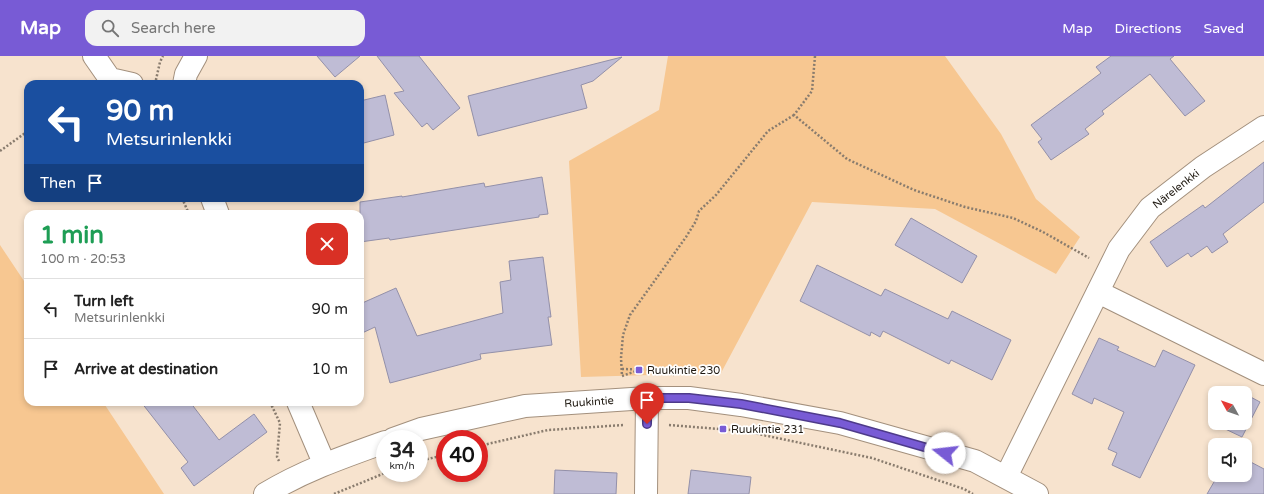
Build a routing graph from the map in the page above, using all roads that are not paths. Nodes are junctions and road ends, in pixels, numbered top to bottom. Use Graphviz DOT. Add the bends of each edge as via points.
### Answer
graph roads {
  1 [pos="94,56"];
  2 [pos="196,56"];
  3 [pos="114,80"];
  4 [pos="185,80"];
  5 [pos="1264,127"];
  6 [pos="1101,285"];
  7 [pos="1264,374"];
  8 [pos="647,398"];
  9 [pos="300,406"];
  10 [pos="418,430"];
  11 [pos="376,445"];
  12 [pos="324,463"];
  13 [pos="1006,477"];
  14 [pos="265,494"];
  15 [pos="646,494"];
  16 [pos="1037,494"];
  1 -- 3 [label="street" via="110,79"];
  2 -- 4 [label="street"];
  5 -- 6 [label="street, Närelenkki" via="1203,167 1150,208 1119,249"];
  6 -- 7 [label="street"];
  6 -- 13 [label="street, Närelenkki"];
  8 -- 10 [label="street, Ruukintie" via="525,406"];
  8 -- 13 [label="street, Ruukintie" via="689,398 741,404 840,423 975,461"];
  8 -- 15 [label="street"];
  9 -- 12 [label="street"];
  11 -- 12 [label="street"];
  12 -- 14 [label="street"];
  13 -- 16 [label="street, Ruukintie"];
}
